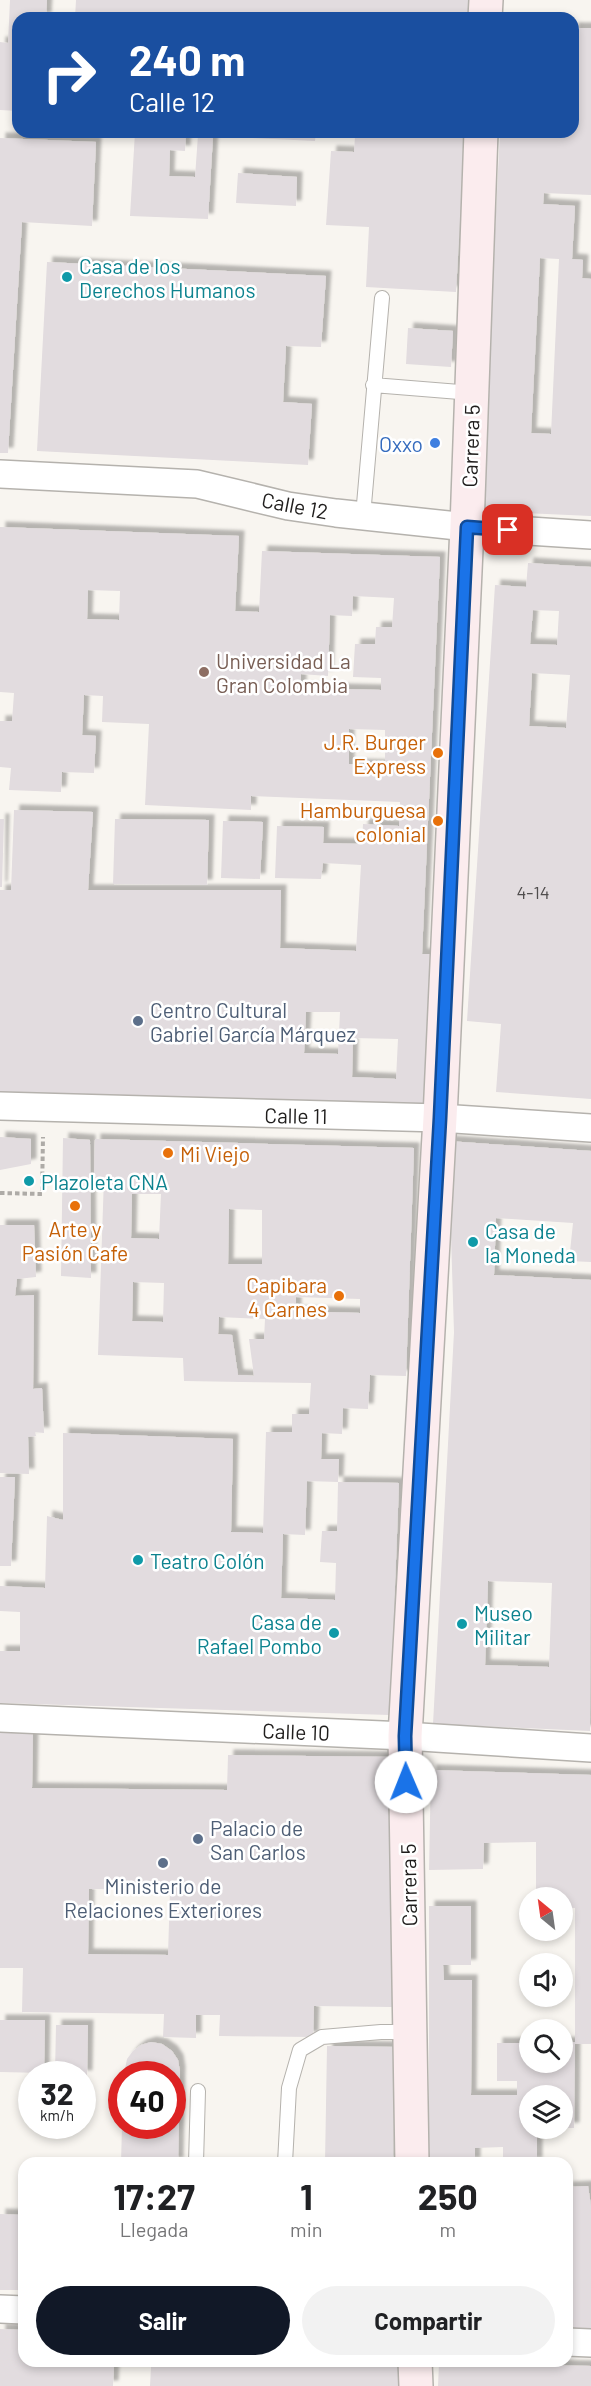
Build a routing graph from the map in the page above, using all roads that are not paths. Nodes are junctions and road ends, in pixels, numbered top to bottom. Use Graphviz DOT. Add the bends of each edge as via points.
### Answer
graph roads {
  1 [pos="481,138"];
  2 [pos="382,298"];
  3 [pos="373,385"];
  4 [pos="472,393"];
  5 [pos="0,474"];
  6 [pos="363,516"];
  7 [pos="467,527"];
  8 [pos="591,535"];
  9 [pos="0,1106"];
  10 [pos="440,1118"];
  11 [pos="591,1128"];
  12 [pos="0,1718"];
  13 [pos="405,1736"];
  14 [pos="591,1748"];
  15 [pos="410,2032"];
  16 [pos="198,2091"];
  17 [pos="196,2157"];
  18 [pos="285,2157"];
  19 [pos="412,2157"];
  20 [pos="0,2309"];
  21 [pos="18,2310"];
  22 [pos="573,2342"];
  23 [pos="591,2343"];
  24 [pos="416,2367"];
  25 [pos="416,2386"];
  1 -- 4 [label="street, Carrera 5"];
  2 -- 3 [label="lane"];
  3 -- 4 [label="lane"];
  3 -- 6 [label="lane"];
  4 -- 7 [label="street, Carrera 5"];
  5 -- 6 [label="street, Calle 12" via="198,484 288,506"];
  6 -- 7 [label="street, Calle 12"];
  7 -- 8 [label="street, Calle 12"];
  7 -- 10 [label="street, Carrera 5"];
  9 -- 10 [label="street, Calle 11"];
  10 -- 11 [label="street, Calle 11"];
  10 -- 13 [label="street, Carrera 5"];
  12 -- 13 [label="street, Calle 10"];
  13 -- 14 [label="street, Calle 10"];
  13 -- 15 [label="street, Carrera 5"];
  15 -- 18 [label="lane" via="322,2037 300,2050 289,2088"];
  15 -- 19 [label="street, Carrera 5"];
  16 -- 17 [label="lane"];
  20 -- 21 [label="street"];
  22 -- 23 [label="street"];
  24 -- 25 [label="street"];
}
